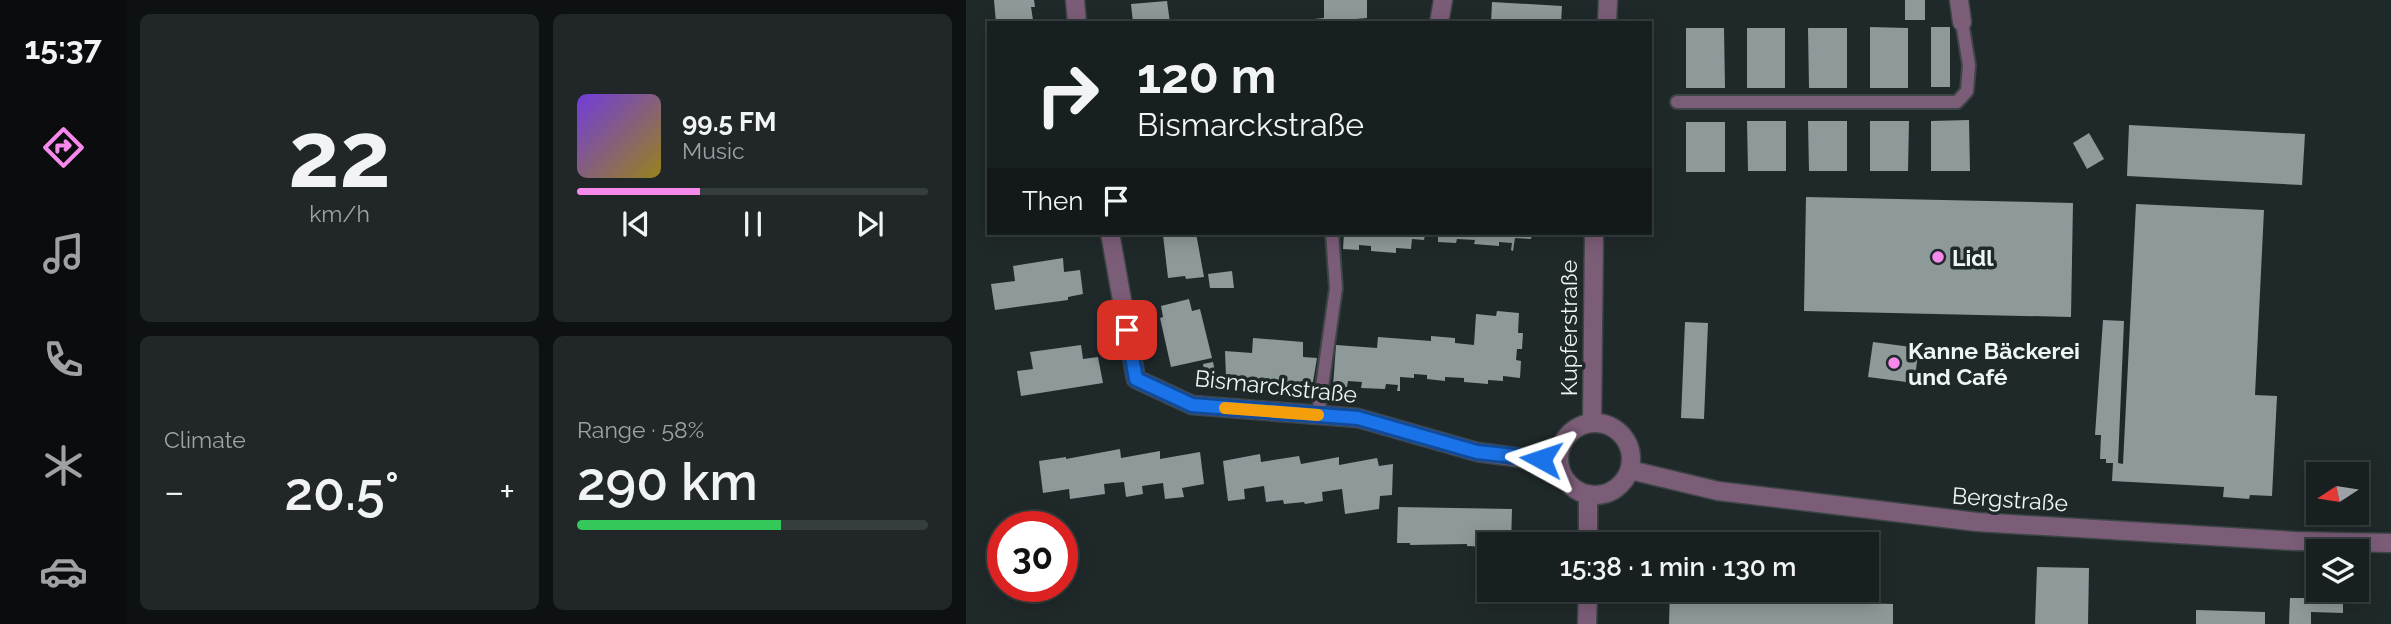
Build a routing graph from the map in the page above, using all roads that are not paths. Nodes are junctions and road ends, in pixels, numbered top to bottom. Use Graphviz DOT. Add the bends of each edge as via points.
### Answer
graph roads {
  1 [pos="1075,0"];
  2 [pos="1443,0"];
  3 [pos="1608,0"];
  4 [pos="1959,0"];
  5 [pos="1077,21"];
  6 [pos="1438,21"];
  7 [pos="1606,21"];
  8 [pos="1962,22"];
  9 [pos="1677,102"];
  10 [pos="1110,235"];
  11 [pos="1332,235"];
  12 [pos="1594,235"];
  13 [pos="1318,415"];
  14 [pos="1592,423"];
  15 [pos="1559,460"];
  16 [pos="1630,471"];
  17 [pos="1588,494"];
  18 [pos="1588,532"];
  19 [pos="2391,542"];
  20 [pos="1588,602"];
  21 [pos="1587,624"];
  1 -- 5 [label="street"];
  2 -- 6 [label="street"];
  3 -- 7 [label="street"];
  4 -- 8 [label="street"];
  8 -- 9 [label="lane" via="1969,65 1967,91 1957,102"];
  10 -- 13 [label="street, Bismarckstraße" via="1136,379 1192,405"];
  11 -- 13 [label="lane" via="1335,288"];
  12 -- 14 [label="street, Kupferstraße"];
  13 -- 15 [label="street, Bismarckstraße" via="1358,418 1477,452"];
  14 -- 15 [label="street" via="1569,434"];
  14 -- 16 [label="street" via="1615,429 1624,437"];
  15 -- 17 [label="street" via="1567,481"];
  16 -- 17 [label="street" via="1608,493"];
  16 -- 19 [label="street, Bergstraße" via="1718,491 1977,522 2294,541"];
  17 -- 18 [label="street"];
  20 -- 21 [label="street"];
}
